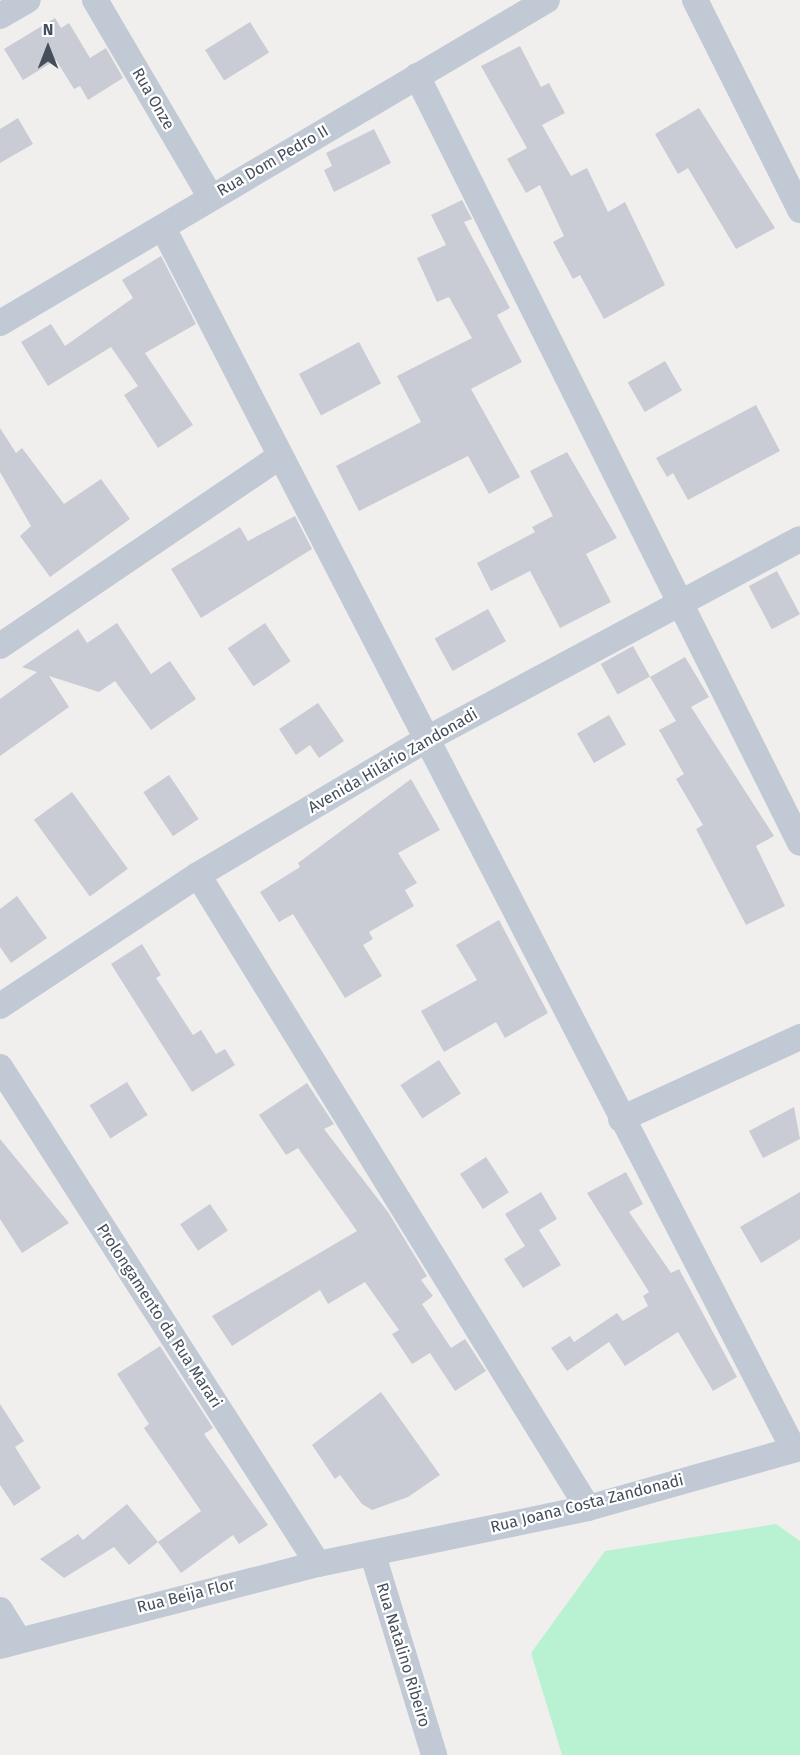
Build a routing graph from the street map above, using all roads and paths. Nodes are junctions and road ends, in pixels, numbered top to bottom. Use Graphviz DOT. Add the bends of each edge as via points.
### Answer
graph roads {
  1 [pos="28,0"];
  2 [pos="95,0"];
  3 [pos="547,0"];
  4 [pos="695,0"];
  5 [pos="0,16"];
  6 [pos="417,76"];
  7 [pos="211,198"];
  8 [pos="800,210"];
  9 [pos="163,228"];
  10 [pos="0,323"];
  11 [pos="279,457"];
  12 [pos="800,540"];
  13 [pos="679,602"];
  14 [pos="0,646"];
  15 [pos="425,740"];
  16 [pos="800,843"];
  17 [pos="198,875"];
  18 [pos="0,1006"];
  19 [pos="800,1038"];
  20 [pos="0,1067"];
  21 [pos="621,1119"];
  22 [pos="797,1450"];
  23 [pos="588,1508"];
  24 [pos="374,1555"];
  25 [pos="318,1564"];
  26 [pos="0,1610"];
  27 [pos="10,1643"];
  28 [pos="434,1755"];
  1 -- 5 [label="street"];
  2 -- 7 [label="street, Rua Onze"];
  3 -- 6 [label="street, Rua Dom Pedro II"];
  4 -- 8 [label="street"];
  6 -- 7 [label="street, Rua Dom Pedro II"];
  6 -- 13 [label="street"];
  7 -- 9 [label="street, Rua Dom Pedro II"];
  9 -- 10 [label="street, Rua Dom Pedro II"];
  9 -- 11 [label="street"];
  11 -- 14 [label="street"];
  11 -- 15 [label="street"];
  12 -- 13 [label="street, Avenida Hilário Zandonadi"];
  13 -- 15 [label="street, Avenida Hilário Zandonadi"];
  13 -- 16 [label="street"];
  15 -- 17 [label="street, Avenida Hilário Zandonadi"];
  15 -- 21 [label="street"];
  17 -- 18 [label="street, Avenida Hilário Zandonadi"];
  17 -- 23 [label="street"];
  19 -- 21 [label="street"];
  20 -- 25 [label="street, Prolongamento da Rua Marari"];
  21 -- 22 [label="street"];
  22 -- 23 [label="street, Rua Joana Costa Zandonadi"];
  23 -- 24 [label="street, Rua Joana Costa Zandonadi"];
  24 -- 25 [label="street, Rua Beija Flor"];
  24 -- 28 [label="street, Rua Natalino Ribeiro"];
  25 -- 27 [label="street, Rua Beija Flor"];
  26 -- 27 [label="street"];
}
